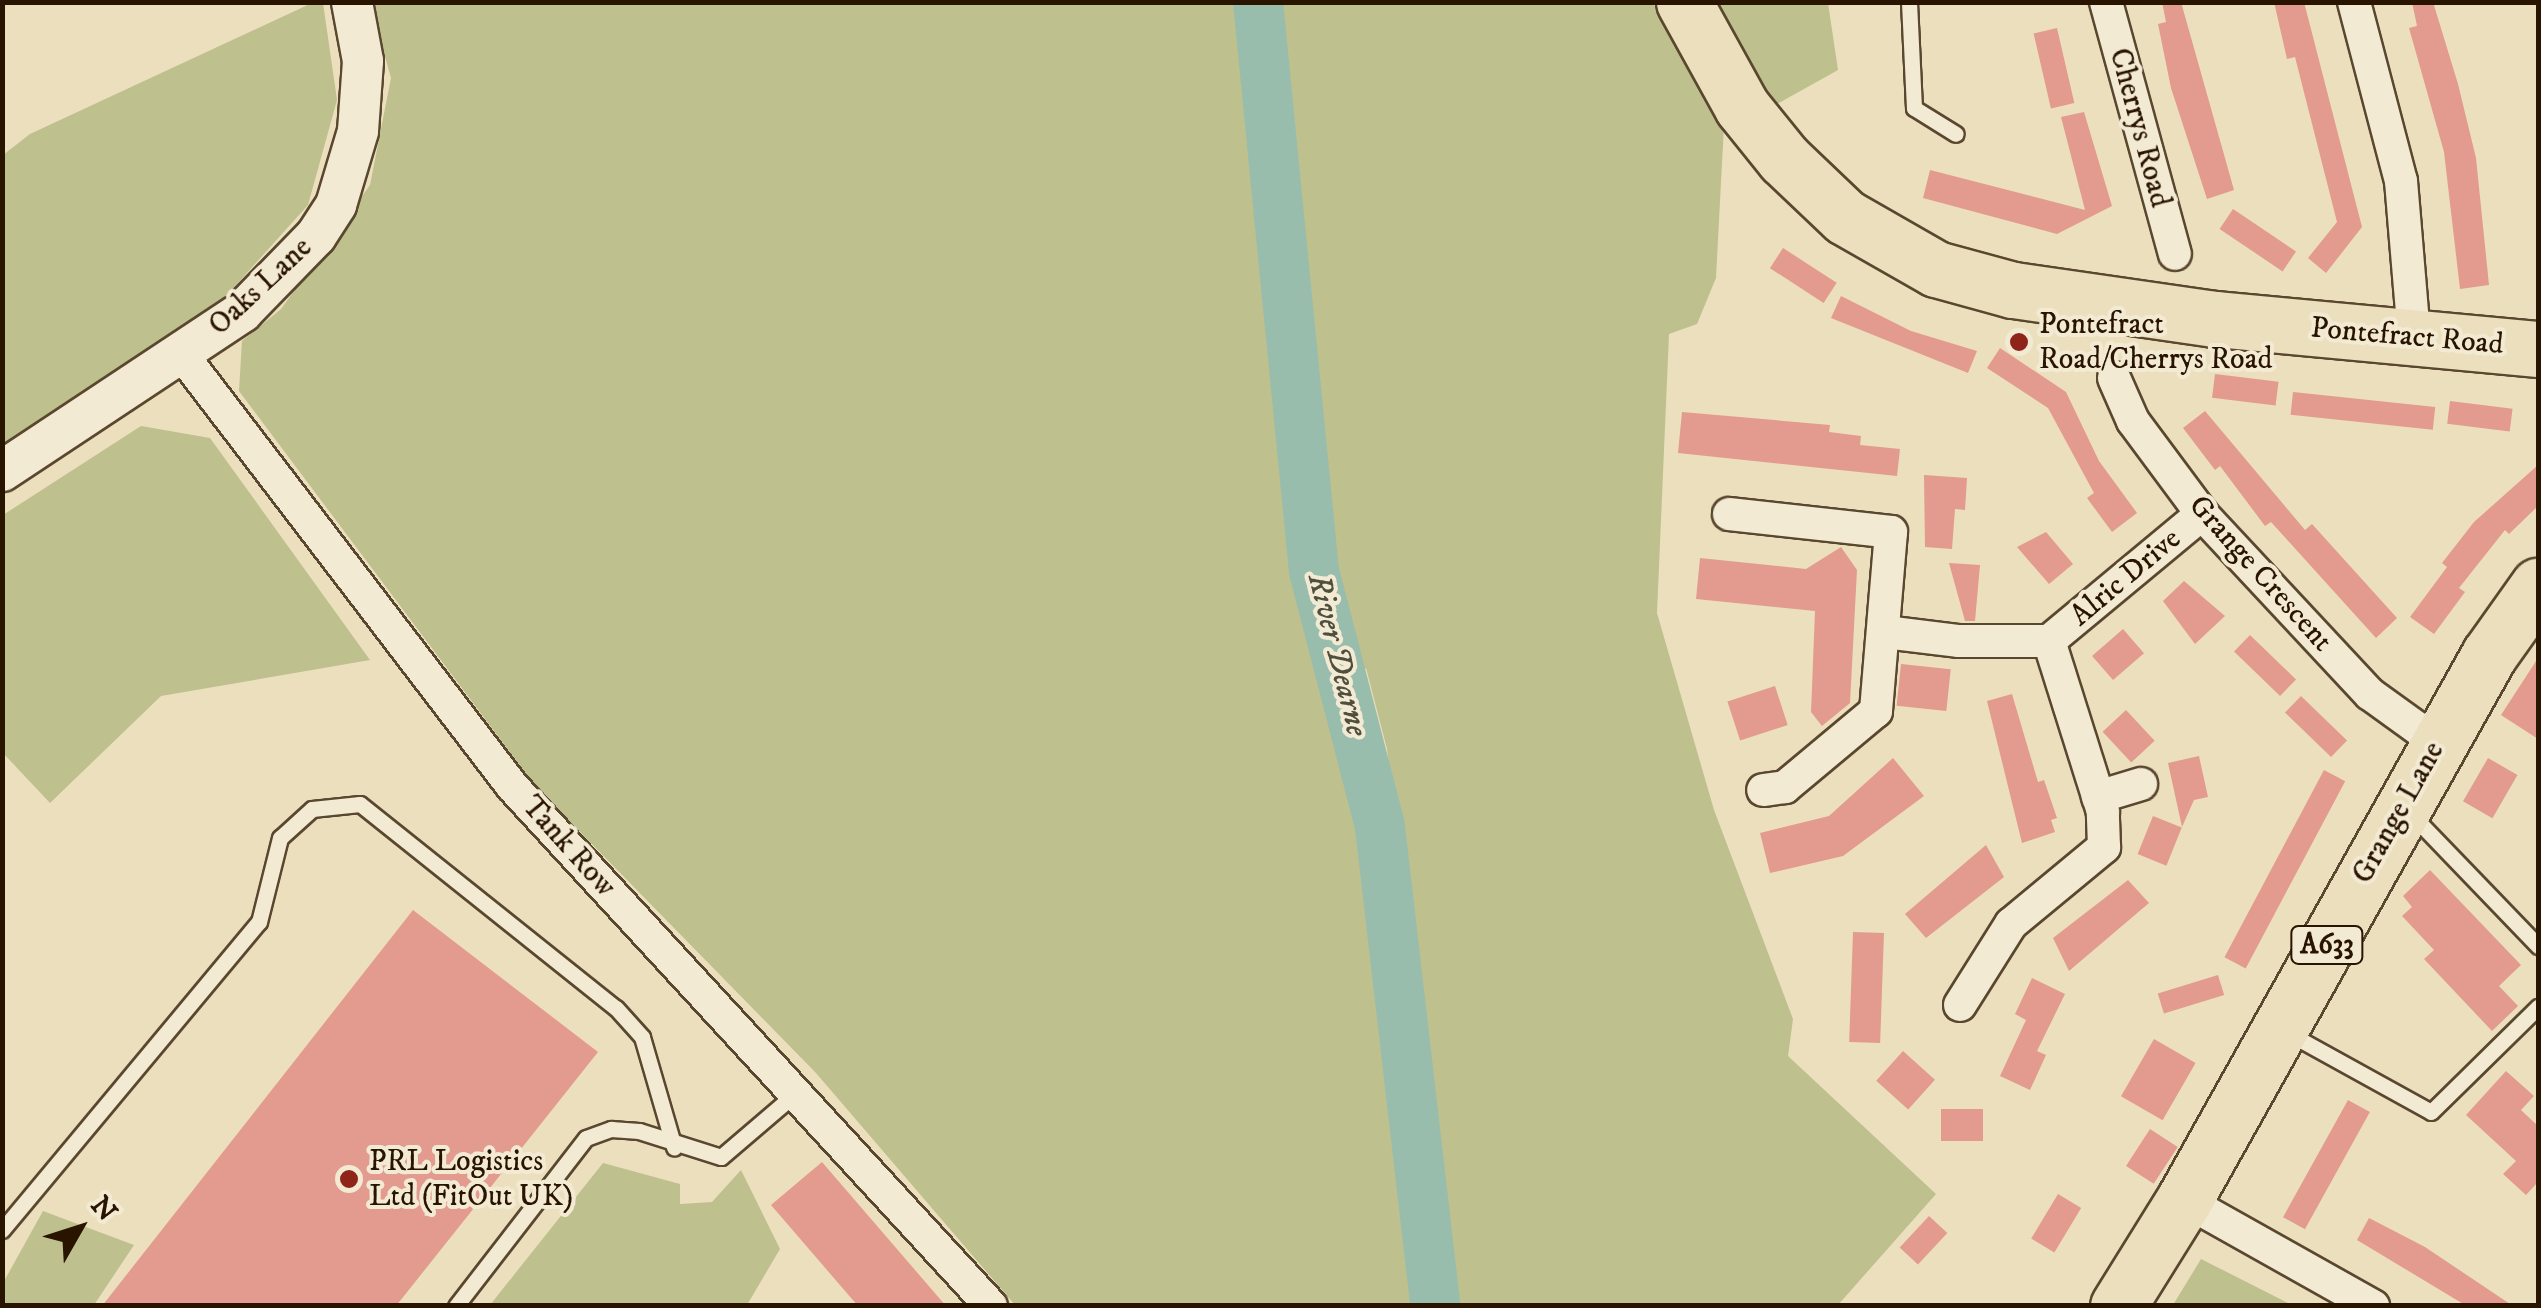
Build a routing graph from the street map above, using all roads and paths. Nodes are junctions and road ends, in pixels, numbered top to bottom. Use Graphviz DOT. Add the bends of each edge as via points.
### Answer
graph roads {
  1 [pos="352,2"];
  2 [pos="1684,2"];
  3 [pos="1909,2"];
  4 [pos="2106,2"];
  5 [pos="2354,2"];
  6 [pos="1956,134"];
  7 [pos="2174,254"];
  8 [pos="2414,336"];
  9 [pos="2538,349"];
  10 [pos="182,356"];
  11 [pos="2114,378"];
  12 [pos="2,472"];
  13 [pos="1729,514"];
  14 [pos="2202,514"];
  15 [pos="2538,586"];
  16 [pos="1884,632"];
  17 [pos="2049,642"];
  18 [pos="2438,742"];
  19 [pos="2141,784"];
  20 [pos="1763,790"];
  21 [pos="2098,798"];
  22 [pos="2400,808"];
  23 [pos="2538,946"];
  24 [pos="1960,1006"];
  25 [pos="2538,1007"];
  26 [pos="2281,1030"];
  27 [pos="798,1092"];
  28 [pos="674,1147"];
  29 [pos="2184,1200"];
  30 [pos="2,1230"];
  31 [pos="2365,1304"];
  32 [pos="456,1306"];
  33 [pos="991,1306"];
  34 [pos="2118,1306"];
  1 -- 10 [label="street, Oaks Lane" via="363,61 361,100 336,205 288,271"];
  2 -- 8 [label="highway, Pontefract Road" via="1742,107 1784,158 1845,217 1936,269 2013,290 2214,319"];
  3 -- 6 [label="lane" via="1914,108"];
  4 -- 7 [label="street, Cherrys Road"];
  5 -- 8 [label="street" via="2401,181"];
  8 -- 9 [label="highway, Pontefract Road"];
  10 -- 12 [label="street, Oaks Lane"];
  10 -- 27 [label="street, Tank Row" via="512,786"];
  11 -- 14 [label="street, Grange Crescent" via="2132,421"];
  13 -- 16 [label="street" via="1891,518"];
  14 -- 17 [label="street, Alric Drive"];
  14 -- 18 [label="street, Grange Crescent" via="2370,694"];
  15 -- 18 [label="highway, Grange Lane / A633"];
  16 -- 17 [label="street" via="1959,642"];
  16 -- 20 [label="street" via="1876,711 1785,787"];
  17 -- 21 [label="street"];
  18 -- 22 [label="highway, Grange Lane / A633"];
  19 -- 21 [label="street"];
  21 -- 24 [label="street" via="2104,847 2011,924"];
  22 -- 23 [label="lane" via="2430,827"];
  22 -- 26 [label="highway, Grange Lane / A633"];
  25 -- 26 [label="lane" via="2431,1112"];
  26 -- 29 [label="highway, Grange Lane / A633"];
  27 -- 28 [label="lane" via="722,1158"];
  27 -- 33 [label="street, Tank Row"];
  28 -- 30 [label="lane" via="642,1037 616,1008 360,804 312,809 280,838 259,922"];
  28 -- 32 [label="lane" via="639,1131 611,1129 586,1138"];
  29 -- 31 [label="street"];
  29 -- 34 [label="highway, Grange Lane / A633"];
}
